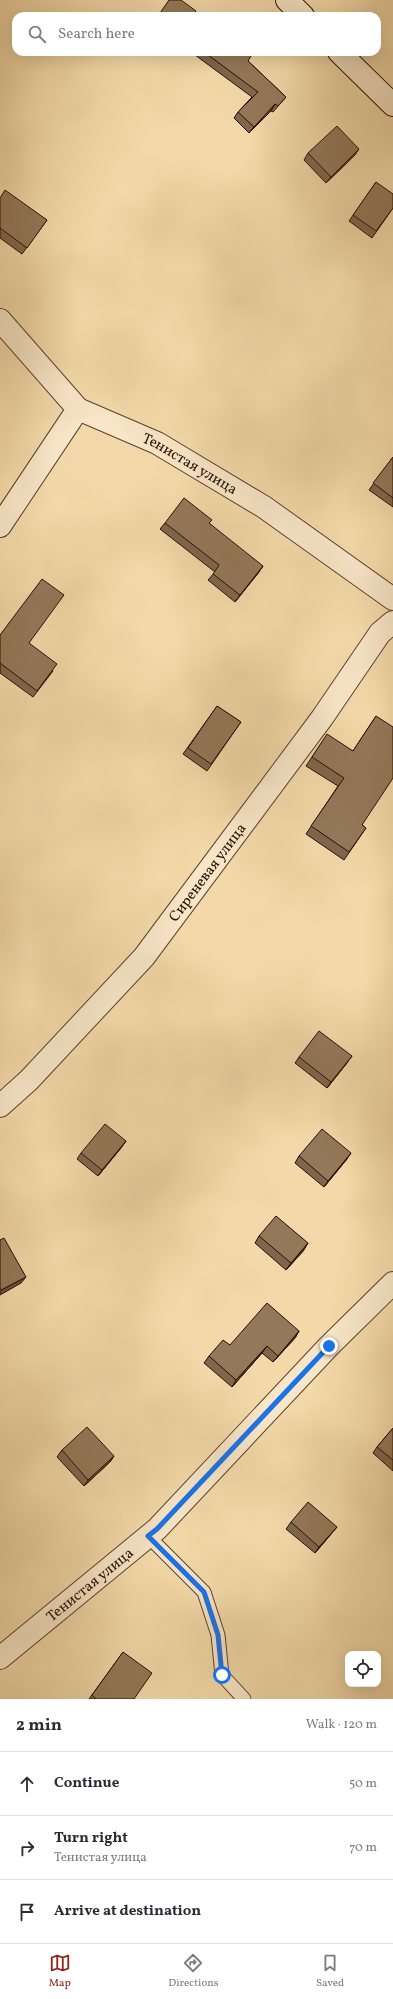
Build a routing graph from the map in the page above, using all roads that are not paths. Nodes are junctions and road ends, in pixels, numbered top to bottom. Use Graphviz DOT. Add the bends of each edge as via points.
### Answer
graph roads {
  1 [pos="287,0"];
  2 [pos="299,12"];
  3 [pos="343,56"];
  4 [pos="393,105"];
  5 [pos="0,320"];
  6 [pos="78,409"];
  7 [pos="0,526"];
  8 [pos="393,598"];
  9 [pos="393,622"];
  10 [pos="0,1106"];
  11 [pos="393,1283"];
  12 [pos="148,1536"];
  13 [pos="0,1658"];
  14 [pos="244,1699"];
  1 -- 2 [label="street"];
  3 -- 4 [label="street"];
  5 -- 6 [label="street, Тенистая улица"];
  6 -- 7 [label="street"];
  6 -- 8 [label="street, Тенистая улица" via="157,443 184,459 264,507"];
  9 -- 10 [label="street, Сиреневая улица" via="380,633 322,718 144,957 29,1080"];
  11 -- 12 [label="street, Тенистая улица" via="329,1346"];
  12 -- 13 [label="street, Тенистая улица"];
  12 -- 14 [label="lane" via="204,1592 218,1635 222,1675"];
}
